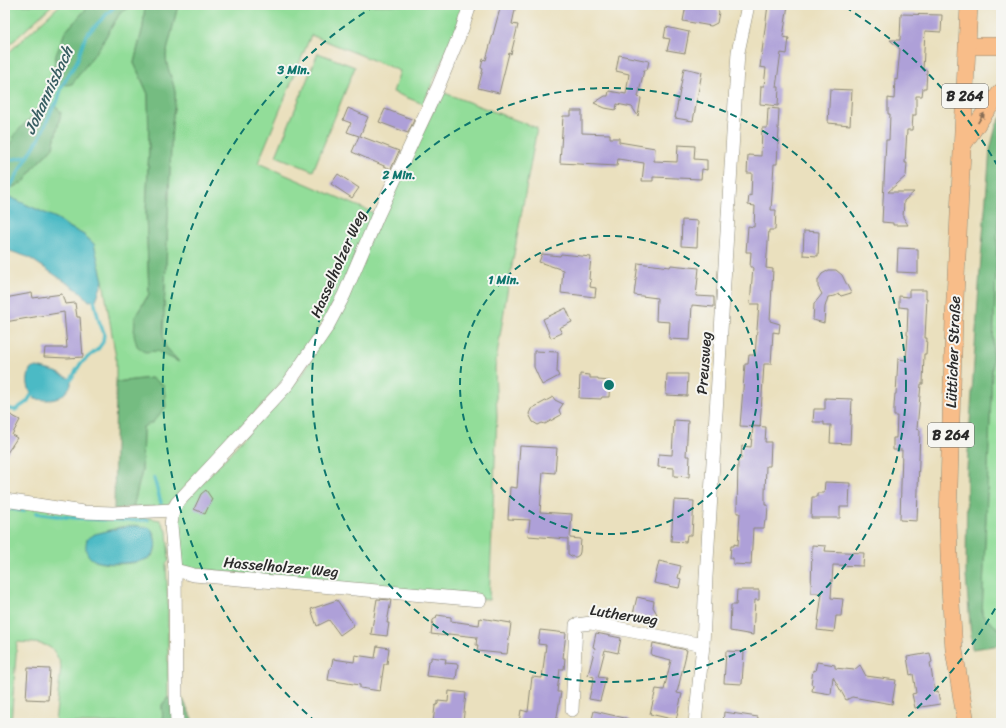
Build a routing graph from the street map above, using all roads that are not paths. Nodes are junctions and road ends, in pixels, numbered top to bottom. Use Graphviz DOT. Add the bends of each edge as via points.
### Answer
graph roads {
  1 [pos="470,5"];
  2 [pos="748,5"];
  3 [pos="969,5"];
  4 [pos="968,46"];
  5 [pos="1001,46"];
  6 [pos="1001,92"];
  7 [pos="962,146"];
  8 [pos="5,500"];
  9 [pos="173,510"];
  10 [pos="175,570"];
  11 [pos="480,600"];
  12 [pos="703,645"];
  13 [pos="572,710"];
  14 [pos="177,723"];
  15 [pos="695,723"];
  16 [pos="966,723"];
  1 -- 9 [label="street, Hasselholzer Weg" via="438,87 327,327 288,384"];
  2 -- 12 [label="street, Preusweg" via="738,52"];
  3 -- 4 [label="main road, Lütticher Straße / B 264"];
  4 -- 5 [label="main road"];
  4 -- 7 [label="main road, Lütticher Straße / B 264"];
  7 -- 6 [label="main road, B 264, one-way"];
  7 -- 16 [label="main road, Lütticher Straße / B 264" via="948,519 954,650"];
  8 -- 9 [label="street" via="83,512"];
  9 -- 10 [label="street" via="171,525"];
  10 -- 11 [label="street, Hasselholzer Weg" via="194,575"];
  10 -- 14 [label="street"];
  12 -- 13 [label="street, Lutherweg" via="591,623 576,626"];
  12 -- 15 [label="street, Preusweg"];
}
